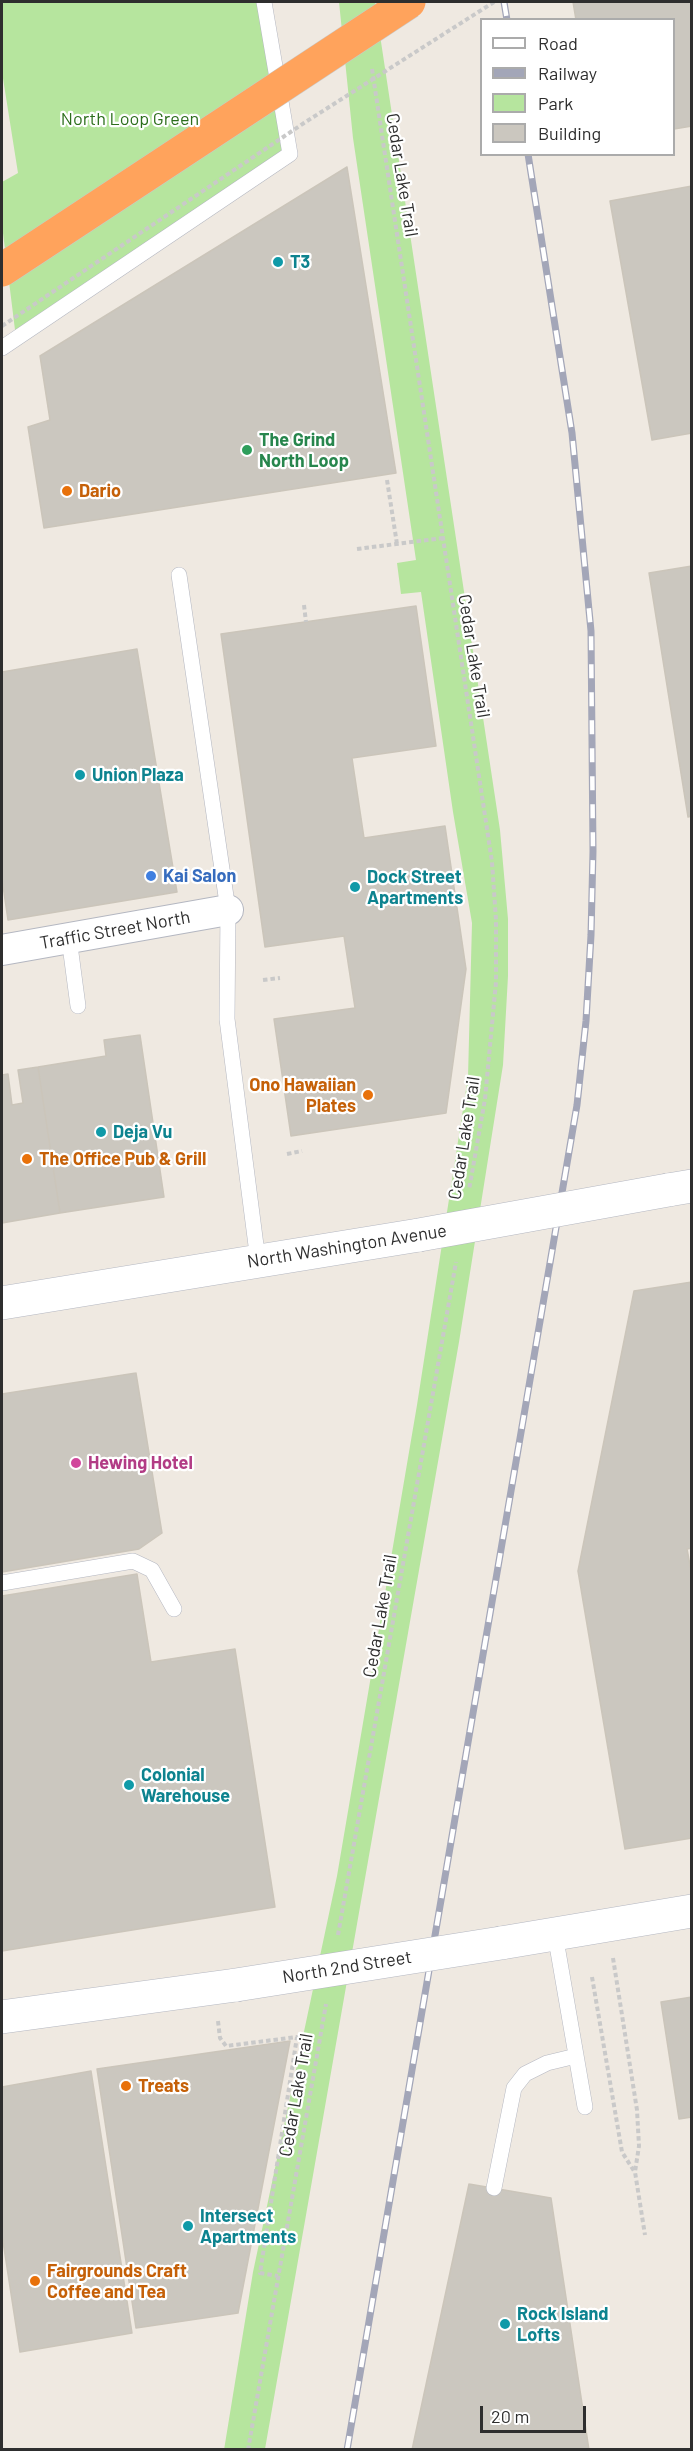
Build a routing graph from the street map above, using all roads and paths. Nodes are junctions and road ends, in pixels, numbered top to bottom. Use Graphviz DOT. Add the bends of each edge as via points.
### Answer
graph roads {
  1 [pos="264,2"];
  2 [pos="409,2"];
  3 [pos="494,2"];
  4 [pos="371,60"];
  5 [pos="2,270"];
  6 [pos="2,326"];
  7 [pos="2,348"];
  8 [pos="387,480"];
  9 [pos="443,538"];
  10 [pos="397,544"];
  11 [pos="357,549"];
  12 [pos="179,575"];
  13 [pos="304,605"];
  14 [pos="306,622"];
  15 [pos="228,909"];
  16 [pos="69,938"];
  17 [pos="2,950"];
  18 [pos="280,978"];
  19 [pos="263,980"];
  20 [pos="78,1006"];
  21 [pos="302,1152"];
  22 [pos="286,1154"];
  23 [pos="680,1188"];
  24 [pos="468,1193"];
  25 [pos="458,1252"];
  26 [pos="258,1261"];
  27 [pos="2,1303"];
  28 [pos="2,1583"];
  29 [pos="174,1610"];
  30 [pos="692,1911"];
  31 [pos="608,1925"];
  32 [pos="555,1934"];
  33 [pos="336,1946"];
  34 [pos="592,1977"];
  35 [pos="225,1986"];
  36 [pos="328,1993"];
  37 [pos="2,2017"];
  38 [pos="576,2056"];
  39 [pos="585,2107"];
  40 [pos="635,2172"];
  41 [pos="494,2188"];
  42 [pos="645,2235"];
  43 [pos="278,2276"];
  44 [pos="248,2450"];
  1 -- 7 [label="lane" via="290,154"];
  2 -- 5 [label="highway, bridge"];
  3 -- 6 [label="path, bridge" via="304,123"];
  4 -- 9 [label="path, Cedar Lake Trail"];
  8 -- 10 [label="path"];
  9 -- 10 [label="path"];
  9 -- 24 [label="path, Cedar Lake Trail" via="492,862 496,920 492,1040"];
  10 -- 11 [label="path"];
  12 -- 15 [label="lane"];
  13 -- 14 [label="path"];
  15 -- 16 [label="street, Traffic Street North"];
  15 -- 26 [label="lane" via="227,1019"];
  16 -- 17 [label="street, Traffic Street North"];
  16 -- 20 [label="lane"];
  18 -- 19 [label="path"];
  21 -- 22 [label="path"];
  23 -- 26 [label="street, North Washington Avenue, bridge"];
  25 -- 33 [label="path, Cedar Lake Trail"];
  26 -- 27 [label="street, North Washington Avenue"];
  28 -- 29 [label="lane" via="133,1561 152,1570"];
  30 -- 31 [label="street, North 2nd Street"];
  31 -- 32 [label="street, North 2nd Street"];
  31 -- 40 [label="path" via="637,2110 639,2146"];
  32 -- 35 [label="street, North 2nd Street, bridge"];
  32 -- 38 [label="lane"];
  34 -- 40 [label="path" via="622,2152"];
  35 -- 37 [label="street, North 2nd Street"];
  35 -- 43 [label="path" via="220,2038 226,2046 297,2037 260,2273"];
  36 -- 43 [label="path, Cedar Lake Trail"];
  38 -- 39 [label="lane"];
  38 -- 41 [label="lane" via="547,2063 525,2074 514,2088"];
  40 -- 42 [label="path"];
  43 -- 44 [label="path, Cedar Lake Trail"];
}
